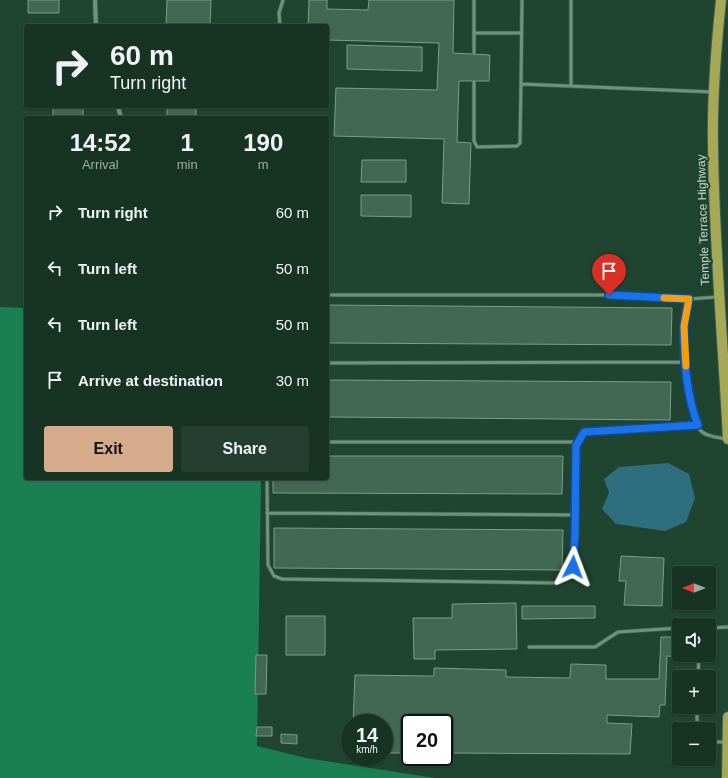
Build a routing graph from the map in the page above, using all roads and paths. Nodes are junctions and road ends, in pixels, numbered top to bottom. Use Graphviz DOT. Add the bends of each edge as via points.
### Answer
graph roads {
  1 [pos="95,0"];
  2 [pos="283,0"];
  3 [pos="474,0"];
  4 [pos="522,0"];
  5 [pos="571,0"];
  6 [pos="721,0"];
  7 [pos="96,24"];
  8 [pos="280,24"];
  9 [pos="474,33"];
  10 [pos="522,34"];
  11 [pos="474,54"];
  12 [pos="474,81"];
  13 [pos="521,84"];
  14 [pos="571,86"];
  15 [pos="714,92"];
  16 [pos="329,295"];
  17 [pos="718,297"];
  18 [pos="689,299"];
  19 [pos="686,362"];
  20 [pos="329,363"];
  21 [pos="698,425"];
  22 [pos="728,439"];
  23 [pos="329,442"];
  24 [pos="578,442"];
  25 [pos="267,480"];
  26 [pos="267,513"];
  27 [pos="575,515"];
  28 [pos="728,627"];
  29 [pos="672,628"];
  30 [pos="716,628"];
  31 [pos="529,647"];
  32 [pos="728,717"];
  33 [pos="716,742"];
  34 [pos="728,742"];
  35 [pos="727,778"];
  1 -- 7 [label="street"];
  2 -- 8 [label="lane" via="279,13"];
  3 -- 9 [label="lane"];
  4 -- 10 [label="lane"];
  5 -- 14 [label="lane"];
  6 -- 15 [label="main road, Temple Terrace Highway"];
  9 -- 10 [label="lane"];
  9 -- 11 [label="lane"];
  10 -- 13 [label="lane"];
  12 -- 13 [label="lane" via="474,141 477,147 517,146 520,143"];
  13 -- 14 [label="lane"];
  14 -- 15 [label="lane"];
  15 -- 17 [label="main road, Temple Terrace Highway" via="713,145"];
  16 -- 18 [label="lane" via="609,295"];
  17 -- 18 [label="lane"];
  17 -- 22 [label="main road, Temple Terrace Highway"];
  18 -- 19 [label="lane" via="684,326"];
  19 -- 20 [label="lane"];
  19 -- 21 [label="lane" via="686,376"];
  21 -- 22 [label="lane" via="700,430 711,436"];
  21 -- 24 [label="lane" via="584,432"];
  23 -- 24 [label="lane"];
  24 -- 27 [label="lane"];
  25 -- 26 [label="lane"];
  26 -- 27 [label="lane"];
  26 -- 27 [label="lane" via="268,565 274,576 282,579 556,583 570,577 573,567"];
  28 -- 30 [label="lane"];
  29 -- 31 [label="lane" via="618,632 595,647"];
  32 -- 34 [label="main road"];
  33 -- 34 [label="lane"];
  34 -- 35 [label="main road"];
}
